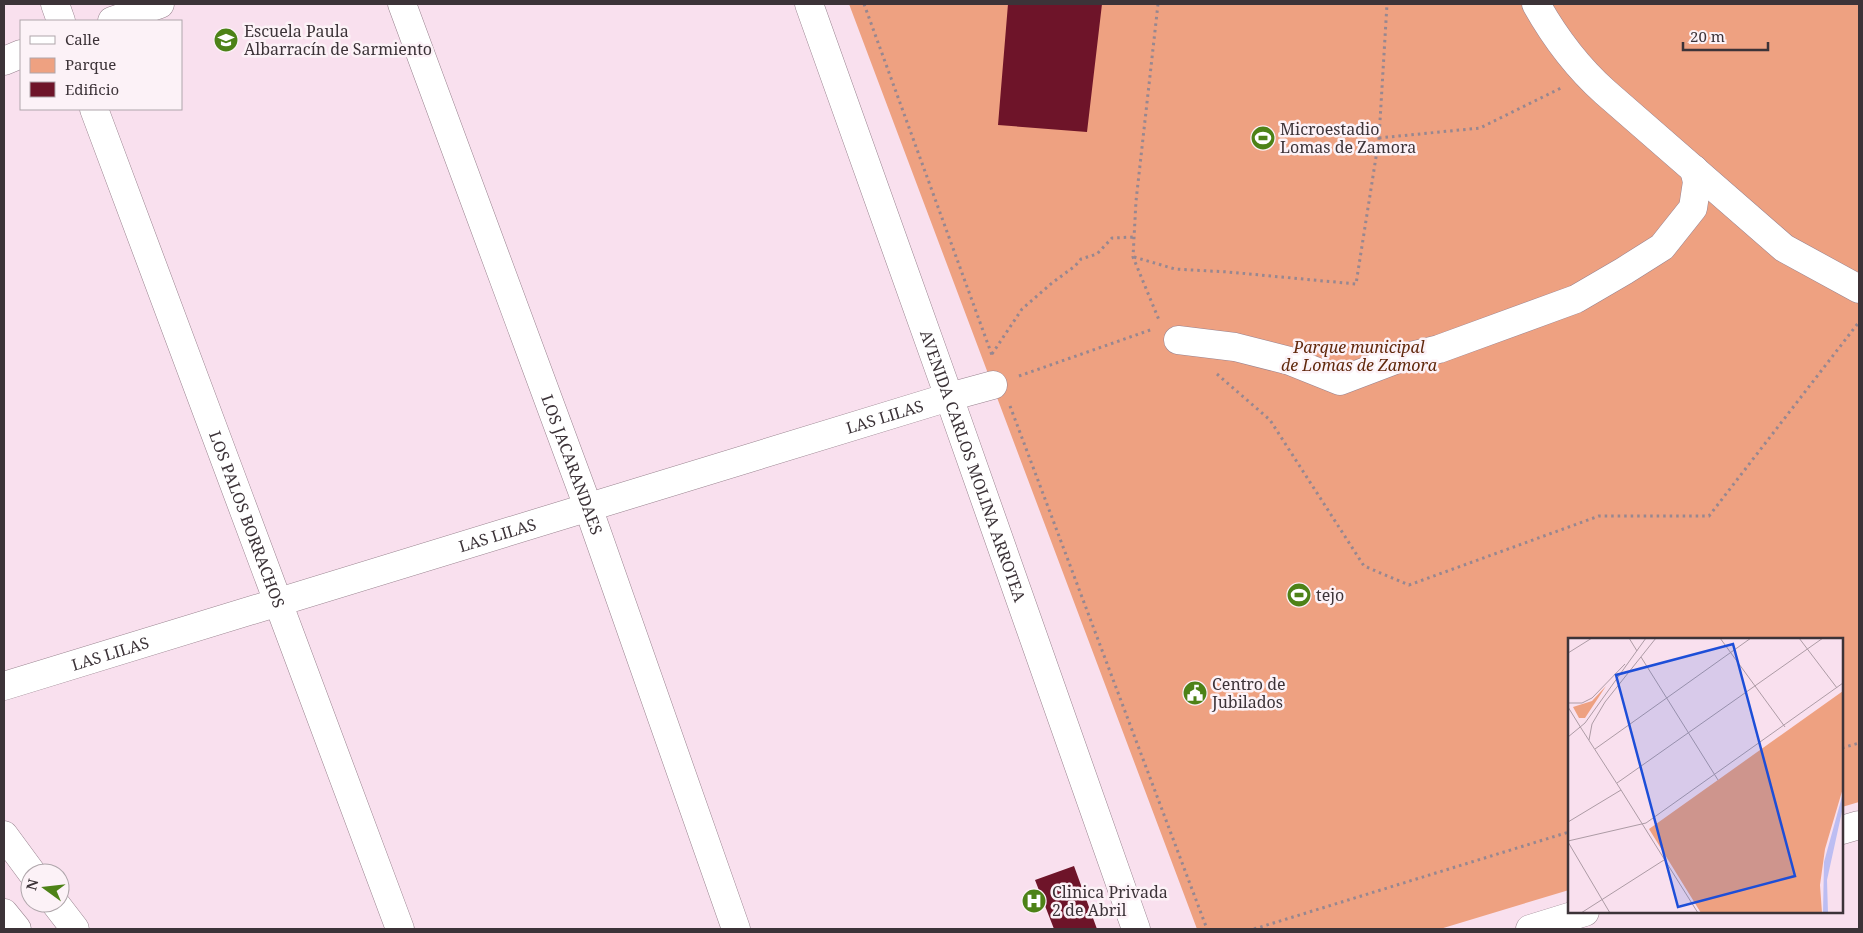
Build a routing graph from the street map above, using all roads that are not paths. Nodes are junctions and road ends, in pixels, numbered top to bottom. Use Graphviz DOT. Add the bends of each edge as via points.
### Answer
graph roads {
  1 [pos="55,4"];
  2 [pos="160,4"];
  3 [pos="402,4"];
  4 [pos="809,4"];
  5 [pos="1536,4"];
  6 [pos="61,20"];
  7 [pos="115,20"];
  8 [pos="20,54"];
  9 [pos="4,61"];
  10 [pos="94,110"];
  11 [pos="1694,169"];
  12 [pos="1859,289"];
  13 [pos="1178,340"];
  14 [pos="997,384"];
  15 [pos="949,397"];
  16 [pos="588,507"];
  17 [pos="279,602"];
  18 [pos="4,686"];
  19 [pos="1859,825"];
  20 [pos="1843,830"];
  21 [pos="4,835"];
  22 [pos="25,863"];
  23 [pos="4,913"];
  24 [pos="63,913"];
  25 [pos="1582,913"];
  26 [pos="17,929"];
  27 [pos="76,929"];
  28 [pos="400,929"];
  29 [pos="736,929"];
  30 [pos="1136,929"];
  31 [pos="1530,929"];
  1 -- 6 [label="street"];
  2 -- 7 [label="street"];
  3 -- 16 [label="street, LOS JACARANDAES"];
  4 -- 15 [label="street, AVENIDA CARLOS MOLINA ARROTEA"];
  5 -- 11 [label="street" via="1547,25 1587,75"];
  8 -- 9 [label="street"];
  10 -- 17 [label="street, LOS PALOS BORRACHOS"];
  11 -- 12 [label="street" via="1784,248"];
  11 -- 13 [label="street" via="1697,182 1693,208 1662,247 1576,299 1439,349 1398,359 1340,381 1290,361 1236,347"];
  14 -- 15 [label="street, LAS LILAS"];
  15 -- 16 [label="street, LAS LILAS"];
  15 -- 30 [label="street, AVENIDA CARLOS MOLINA ARROTEA"];
  16 -- 17 [label="street, LAS LILAS"];
  16 -- 29 [label="street, LOS JACARANDAES"];
  17 -- 18 [label="street, LAS LILAS"];
  17 -- 28 [label="street, LOS PALOS BORRACHOS"];
  19 -- 20 [label="street"];
  21 -- 22 [label="street"];
  23 -- 26 [label="street"];
  24 -- 27 [label="street"];
  25 -- 31 [label="street"];
}
